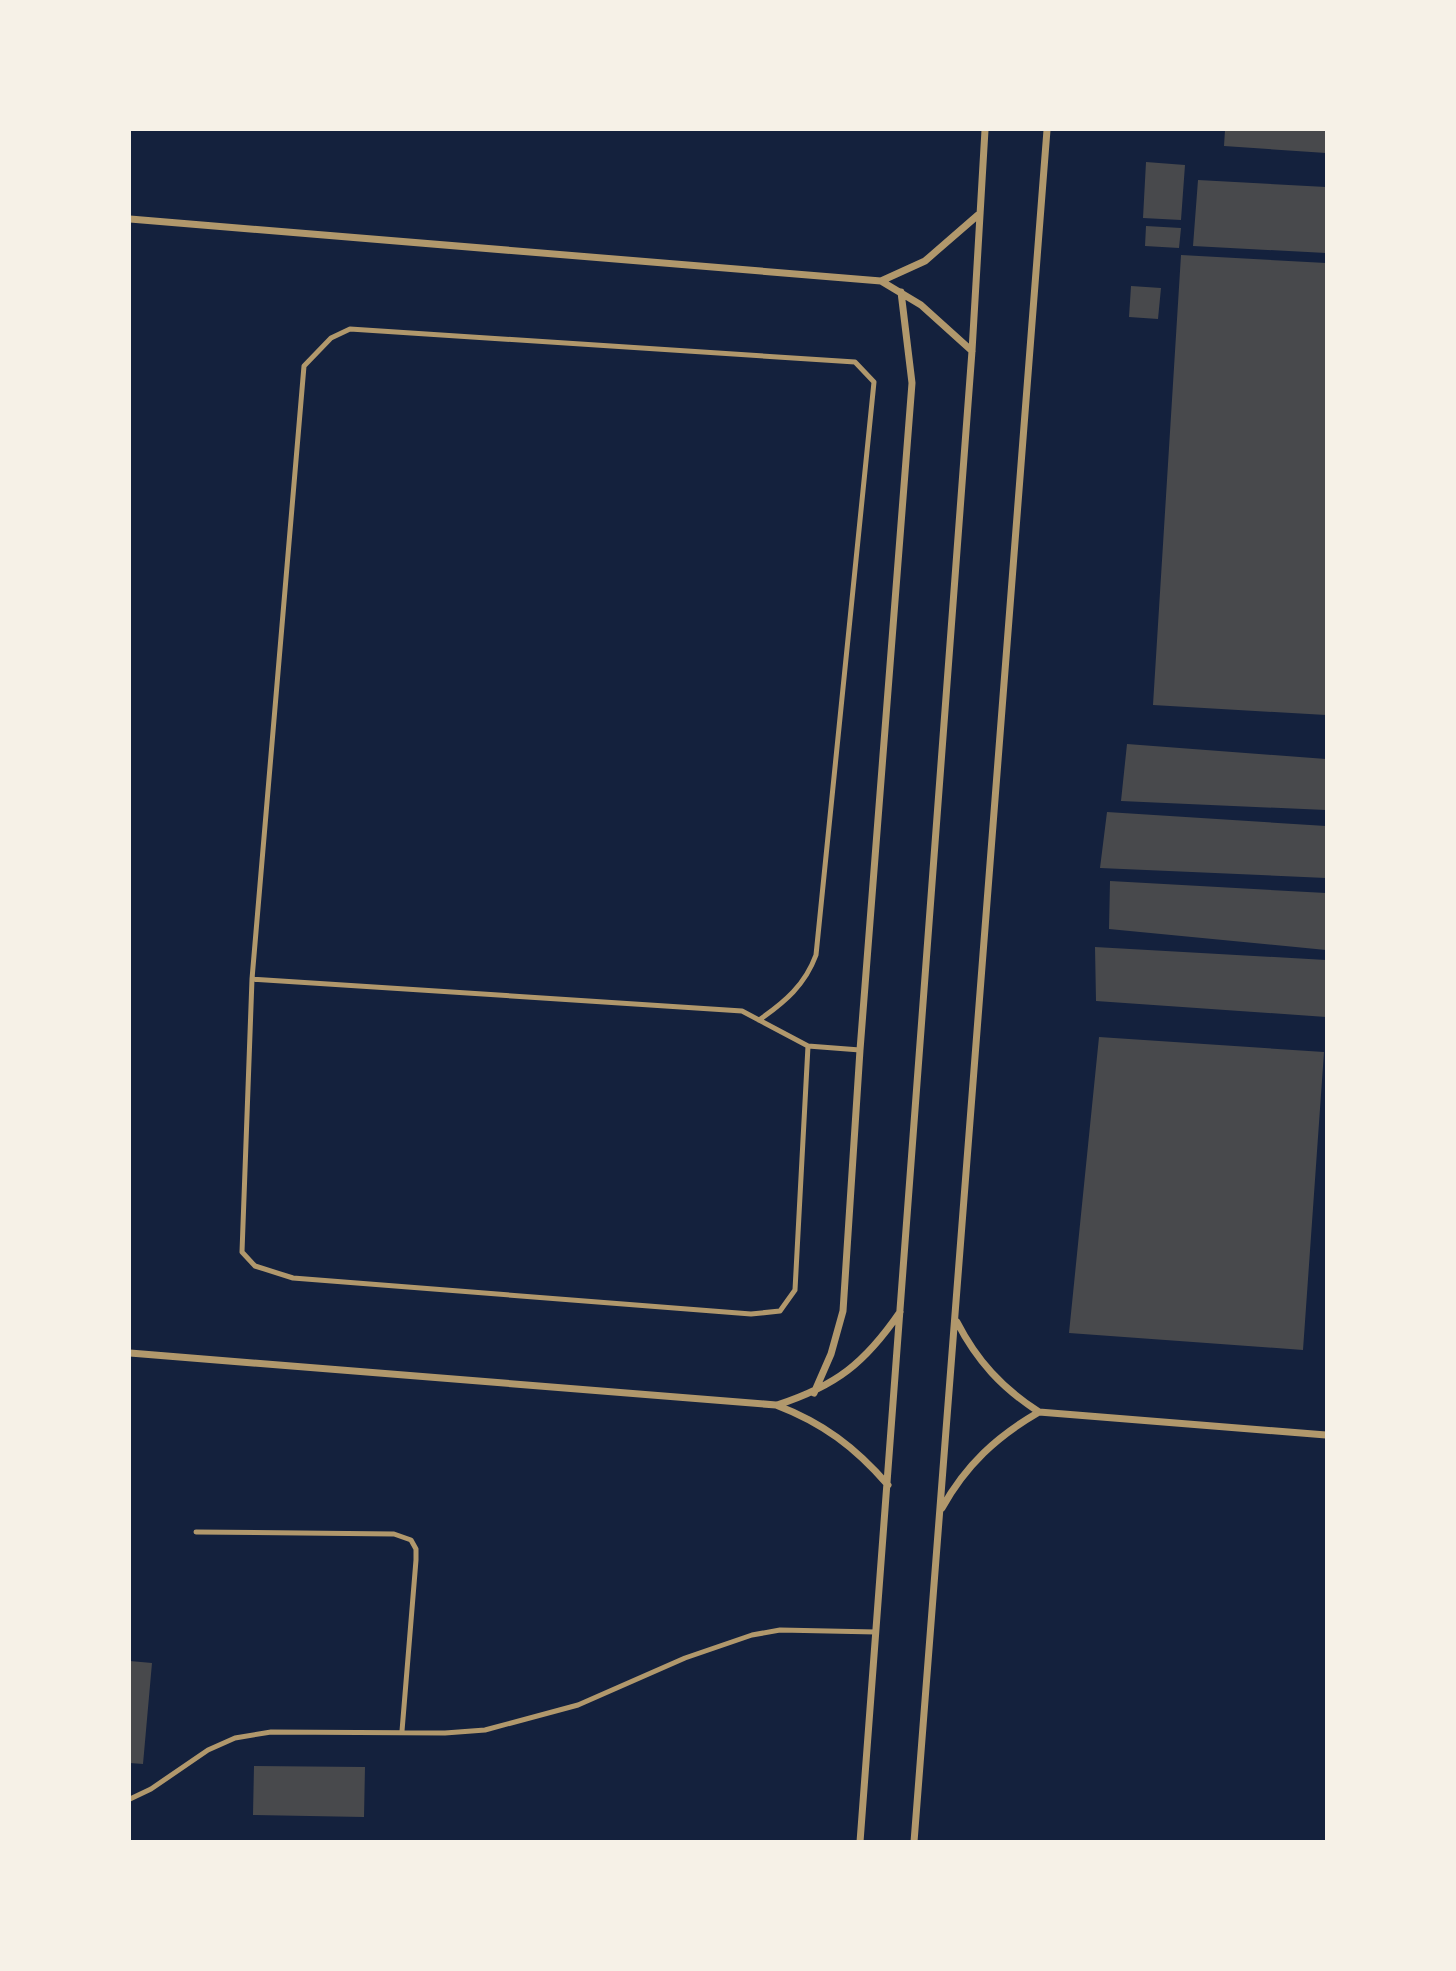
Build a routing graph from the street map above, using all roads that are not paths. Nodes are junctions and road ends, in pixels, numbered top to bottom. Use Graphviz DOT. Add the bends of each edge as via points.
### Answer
graph roads {
  1 [pos="985,130"];
  2 [pos="1047,130"];
  3 [pos="979,215"];
  4 [pos="130,219"];
  5 [pos="881,281"];
  6 [pos="901,292"];
  7 [pos="972,351"];
  8 [pos="252,979"];
  9 [pos="759,1020"];
  10 [pos="808,1046"];
  11 [pos="860,1050"];
  12 [pos="901,1311"];
  13 [pos="956,1320"];
  14 [pos="130,1353"];
  15 [pos="814,1393"];
  16 [pos="776,1405"];
  17 [pos="1039,1412"];
  18 [pos="1326,1435"];
  19 [pos="888,1485"];
  20 [pos="939,1512"];
  21 [pos="196,1532"];
  22 [pos="876,1632"];
  23 [pos="402,1731"];
  24 [pos="130,1799"];
  25 [pos="860,1842"];
  26 [pos="914,1842"];
  1 -- 3 [label="street"];
  2 -- 13 [label="street"];
  3 -- 5 [label="street" via="925,261"];
  3 -- 7 [label="street"];
  4 -- 5 [label="street"];
  5 -- 6 [label="street"];
  6 -- 7 [label="street" via="939,319"];
  6 -- 11 [label="street" via="912,383"];
  7 -- 12 [label="street"];
  8 -- 9 [label="lane" via="742,1011"];
  8 -- 9 [label="lane" via="304,366 331,338 350,330 855,362 874,382 816,955 809,975 795,992"];
  8 -- 10 [label="lane" via="242,1252 256,1266 293,1278 751,1314 780,1311 795,1290"];
  9 -- 10 [label="lane"];
  10 -- 11 [label="lane"];
  11 -- 15 [label="street" via="843,1311"];
  12 -- 15 [label="street" via="878,1344 848,1372"];
  12 -- 19 [label="street"];
  13 -- 17 [label="street" via="989,1373"];
  13 -- 20 [label="street"];
  14 -- 16 [label="street"];
  15 -- 16 [label="street"];
  16 -- 19 [label="street" via="839,1436"];
  17 -- 18 [label="street"];
  17 -- 20 [label="street" via="980,1453"];
  19 -- 22 [label="street"];
  20 -- 26 [label="street"];
  21 -- 23 [label="lane" via="394,1534 411,1540 416,1560"];
  22 -- 23 [label="lane" via="780,1630 752,1635 685,1658 578,1705 527,1720 485,1730"];
  22 -- 25 [label="street"];
  23 -- 24 [label="lane" via="271,1732 235,1738"];
}
